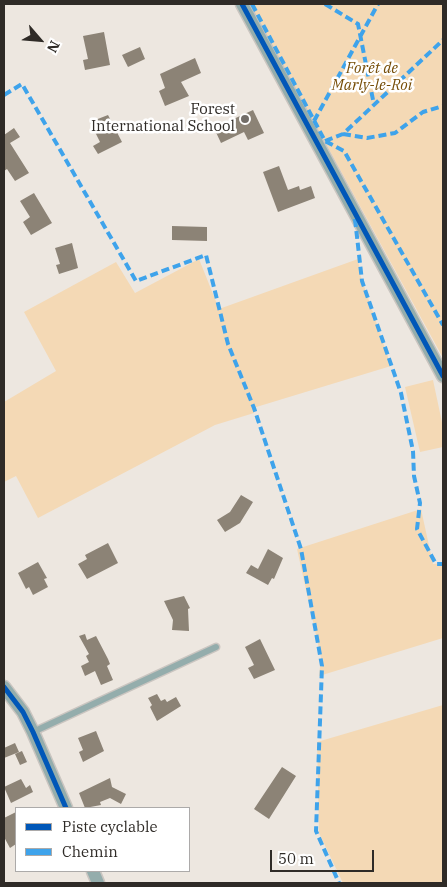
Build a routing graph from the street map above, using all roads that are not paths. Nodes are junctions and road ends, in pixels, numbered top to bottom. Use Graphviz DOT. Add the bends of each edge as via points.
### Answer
graph roads {
  1 [pos="242,4"];
  2 [pos="443,376"];
  3 [pos="216,647"];
  4 [pos="4,687"];
  5 [pos="33,732"];
  6 [pos="66,807"];
  1 -- 2 [label="street"];
  3 -- 5 [label="lane"];
  4 -- 5 [label="street"];
  5 -- 6 [label="street"];
}
